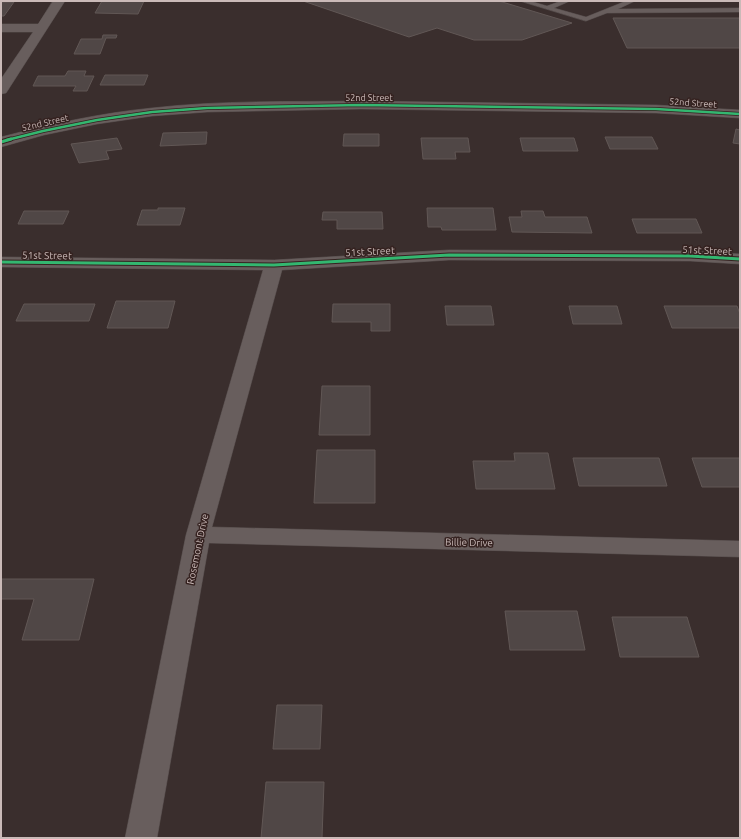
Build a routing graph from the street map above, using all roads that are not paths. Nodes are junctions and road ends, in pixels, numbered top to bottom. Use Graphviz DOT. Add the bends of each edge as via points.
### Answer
graph roads {
  1 [pos="59,1"];
  2 [pos="523,1"];
  3 [pos="567,1"];
  4 [pos="632,1"];
  5 [pos="548,8"];
  6 [pos="740,10"];
  7 [pos="607,11"];
  8 [pos="1,28"];
  9 [pos="42,28"];
  10 [pos="1,39"];
  11 [pos="34,39"];
  12 [pos="1,90"];
  13 [pos="740,114"];
  14 [pos="1,129"];
  15 [pos="16,138"];
  16 [pos="1,142"];
  17 [pos="740,259"];
  18 [pos="1,262"];
  19 [pos="274,265"];
  20 [pos="198,535"];
  21 [pos="740,549"];
  22 [pos="141,838"];
  1 -- 9 [label="street"];
  2 -- 5 [label="lane"];
  3 -- 5 [label="lane"];
  4 -- 7 [label="lane"];
  5 -- 7 [label="lane" via="586,19"];
  6 -- 7 [label="lane"];
  8 -- 9 [label="street"];
  9 -- 11 [label="street"];
  10 -- 11 [label="street"];
  11 -- 12 [label="street"];
  13 -- 15 [label="street, 52nd Street" via="648,109 361,105 208,108 118,116"];
  14 -- 15 [label="street"];
  15 -- 16 [label="street, 52nd Street"];
  17 -- 19 [label="street, 51st Street" via="690,256 449,255"];
  18 -- 19 [label="street, 51st Street"];
  19 -- 20 [label="street, Rosemont Drive"];
  20 -- 21 [label="street, Billie Drive"];
  20 -- 22 [label="street, Rosemont Drive"];
}
